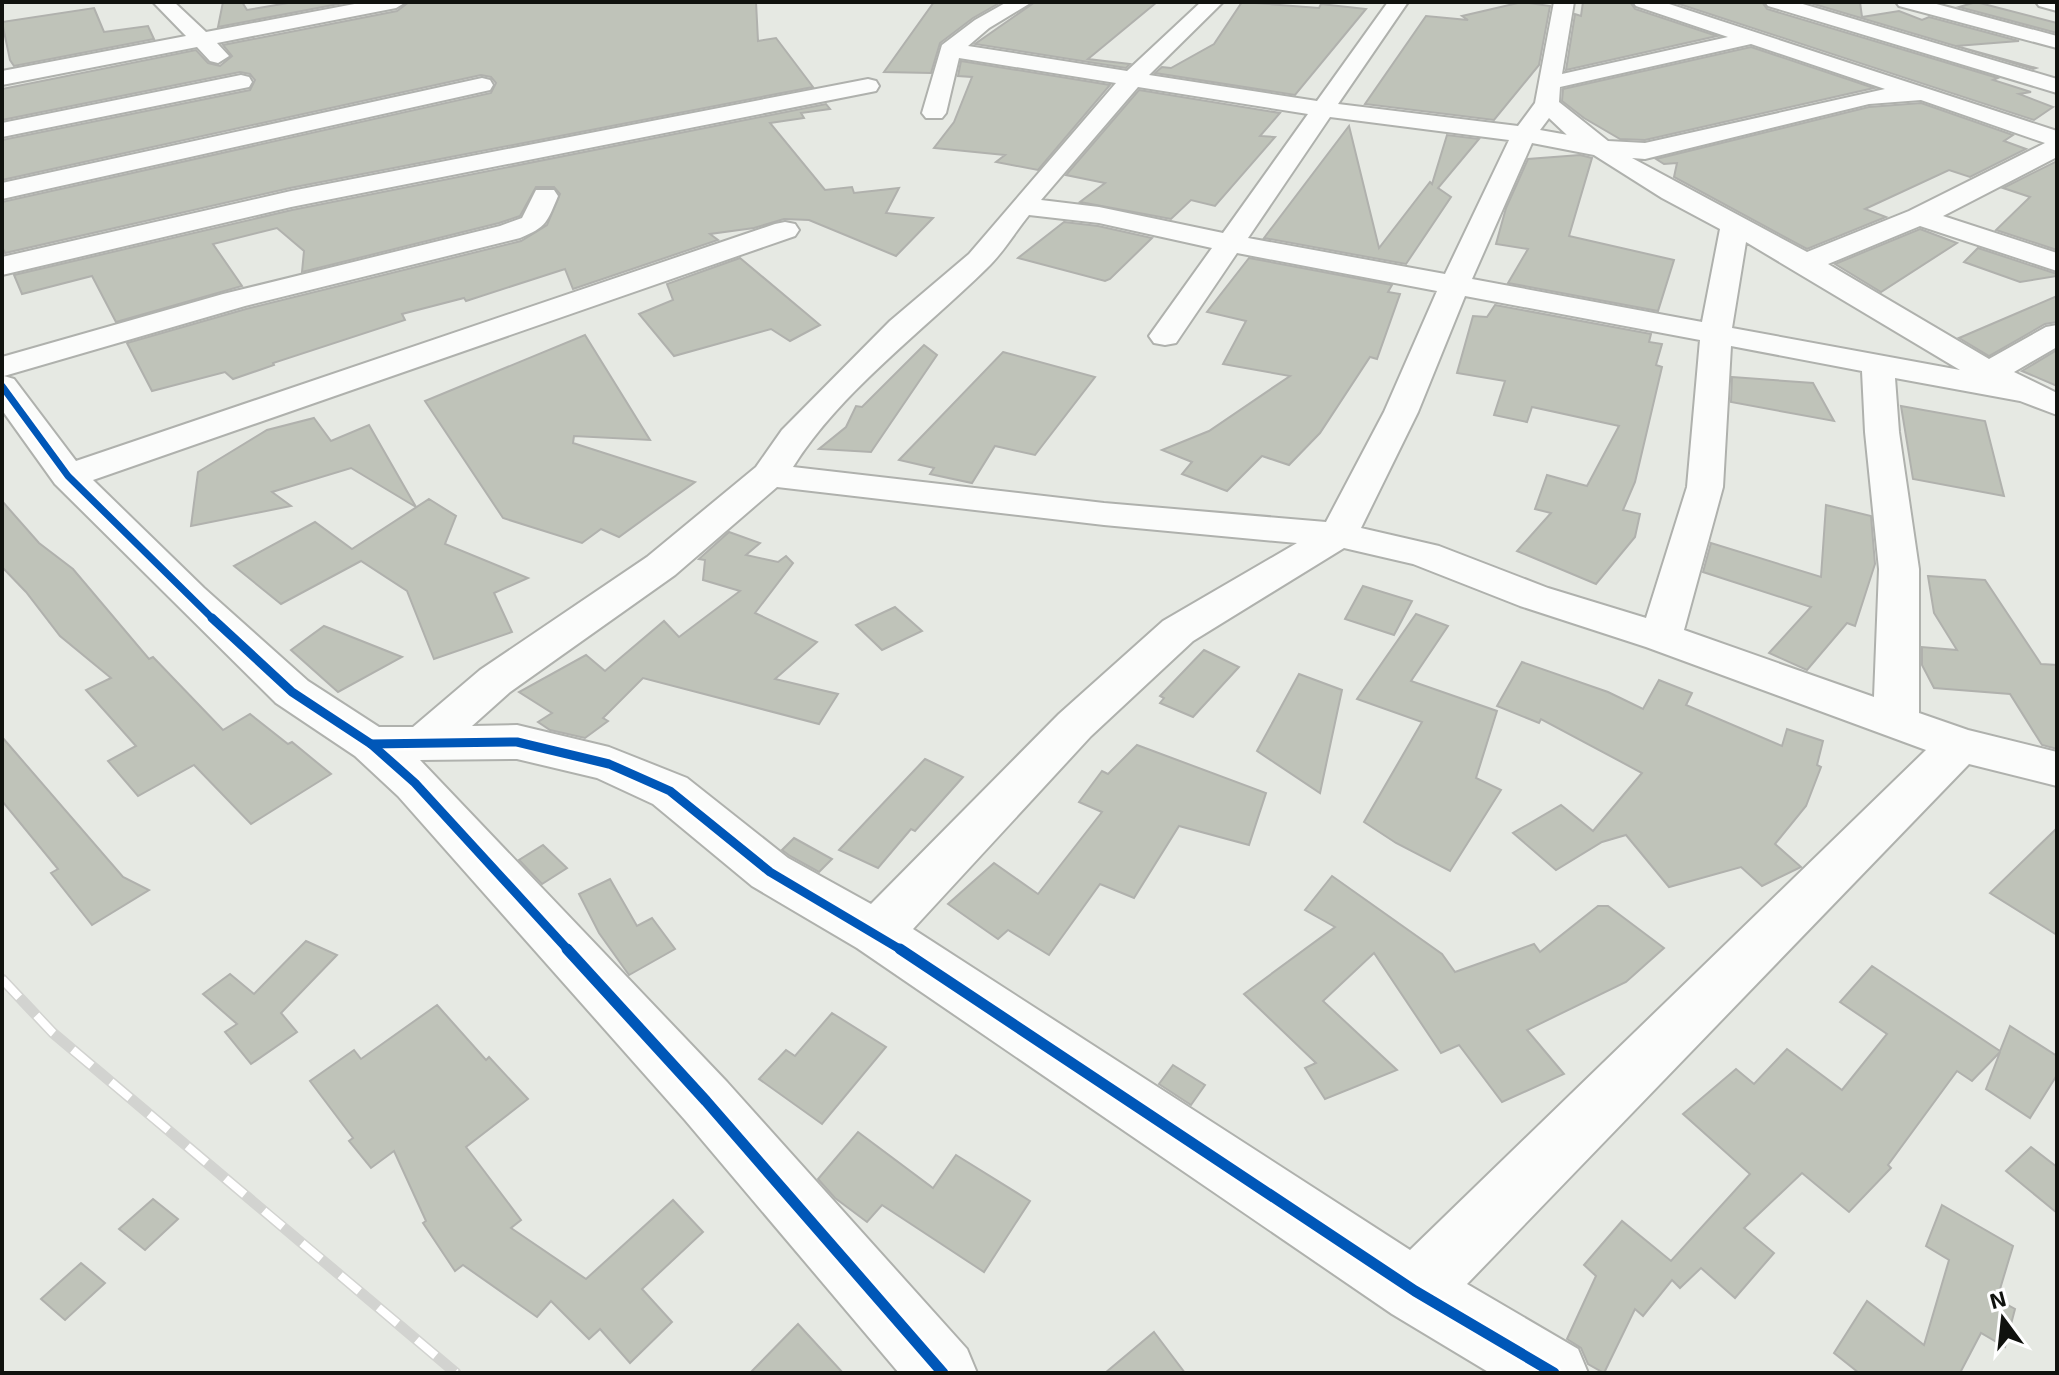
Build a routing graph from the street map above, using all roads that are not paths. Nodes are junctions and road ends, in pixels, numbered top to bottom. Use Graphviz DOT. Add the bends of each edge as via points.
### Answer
graph roads {
  1 [pos="163,2"];
  2 [pos="396,2"];
  3 [pos="1022,2"];
  4 [pos="1213,2"];
  5 [pos="1398,2"];
  6 [pos="1564,2"];
  7 [pos="1643,2"];
  8 [pos="1775,2"];
  9 [pos="1906,2"];
  10 [pos="1952,2"];
  11 [pos="2046,2"];
  12 [pos="2057,5"];
  13 [pos="1927,8"];
  14 [pos="1752,38"];
  15 [pos="203,39"];
  16 [pos="2057,42"];
  17 [pos="950,50"];
  18 [pos="2,78"];
  19 [pos="1133,78"];
  20 [pos="482,85"];
  21 [pos="868,86"];
  22 [pos="1866,86"];
  23 [pos="2057,86"];
  24 [pos="1549,93"];
  25 [pos="251,94"];
  26 [pos="1320,109"];
  27 [pos="934,113"];
  28 [pos="282,129"];
  29 [pos="2,130"];
  30 [pos="1524,134"];
  31 [pos="2057,139"];
  32 [pos="2057,147"];
  33 [pos="1598,148"];
  34 [pos="1635,159"];
  35 [pos="2,191"];
  36 [pos="545,196"];
  37 [pos="1022,206"];
  38 [pos="1919,217"];
  39 [pos="1734,227"];
  40 [pos="785,230"];
  41 [pos="1230,243"];
  42 [pos="2057,262"];
  43 [pos="1806,263"];
  44 [pos="2,266"];
  45 [pos="1454,286"];
  46 [pos="1892,317"];
  47 [pos="1716,332"];
  48 [pos="2057,334"];
  49 [pos="1165,336"];
  50 [pos="1864,360"];
  51 [pos="2,367"];
  52 [pos="1989,373"];
  53 [pos="2,386"];
  54 [pos="2025,392"];
  55 [pos="2057,405"];
  56 [pos="769,475"];
  57 [pos="68,476"];
  58 [pos="1338,535"];
  59 [pos="1661,637"];
  60 [pos="1896,720"];
  61 [pos="426,741"];
  62 [pos="371,744"];
  63 [pos="1960,745"];
  64 [pos="2057,769"];
  65 [pos="876,933"];
  66 [pos="1415,1291"];
  67 [pos="943,1373"];
  68 [pos="1554,1373"];
  1 -- 15 [label="street"];
  2 -- 15 [label="street"];
  3 -- 17 [label="street"];
  4 -- 19 [label="street"];
  5 -- 26 [label="street"];
  6 -- 24 [label="street"];
  7 -- 14 [label="street"];
  8 -- 23 [label="street"];
  9 -- 13 [label="street"];
  10 -- 13 [label="street"];
  11 -- 12 [label="street"];
  13 -- 16 [label="street"];
  14 -- 22 [label="street"];
  14 -- 24 [label="street"];
  15 -- 18 [label="street"];
  15 -- 25 [label="street"];
  17 -- 19 [label="street"];
  17 -- 27 [label="street"];
  19 -- 26 [label="street"];
  19 -- 37 [label="street"];
  20 -- 28 [label="street"];
  21 -- 44 [label="street" via="291,199"];
  22 -- 31 [label="street" via="1923,93"];
  22 -- 34 [label="street"];
  24 -- 30 [label="street"];
  24 -- 33 [label="street"];
  25 -- 28 [label="street"];
  25 -- 29 [label="street"];
  26 -- 30 [label="street"];
  26 -- 41 [label="street"];
  28 -- 35 [label="street"];
  30 -- 33 [label="street"];
  30 -- 45 [label="street"];
  32 -- 38 [label="street"];
  33 -- 34 [label="street"];
  34 -- 39 [label="street"];
  36 -- 51 [label="street" via="533,223 510,232 234,300"];
  37 -- 41 [label="street" via="1099,215"];
  37 -- 56 [label="street" via="979,260 901,328 794,437"];
  38 -- 42 [label="street"];
  38 -- 43 [label="street"];
  39 -- 43 [label="street"];
  39 -- 47 [label="street"];
  40 -- 57 [label="street"];
  41 -- 45 [label="street"];
  41 -- 49 [label="street"];
  43 -- 46 [label="street"];
  45 -- 47 [label="street"];
  45 -- 58 [label="street" via="1401,412"];
  46 -- 50 [label="street" via="1908,332 1909,342"];
  46 -- 52 [label="street"];
  47 -- 50 [label="street"];
  47 -- 59 [label="street" via="1705,487"];
  48 -- 52 [label="street"];
  50 -- 54 [label="street"];
  50 -- 60 [label="street" via="1882,432 1899,569"];
  52 -- 54 [label="street"];
  53 -- 57 [label="street"];
  54 -- 55 [label="street"];
  56 -- 58 [label="street"];
  56 -- 61 [label="street" via="661,566 495,681"];
  57 -- 62 [label="street" via="292,692"];
  58 -- 59 [label="street" via="1425,555"];
  58 -- 65 [label="street" via="1178,631 1075,725"];
  59 -- 60 [label="street"];
  60 -- 63 [label="street"];
  61 -- 62 [label="street"];
  61 -- 65 [label="street" via="517,742 609,764 670,791 770,872"];
  62 -- 67 [label="street" via="415,783 706,1101"];
  63 -- 64 [label="street"];
  63 -- 66 [label="street"];
  65 -- 66 [label="street"];
  66 -- 68 [label="street"];
}
